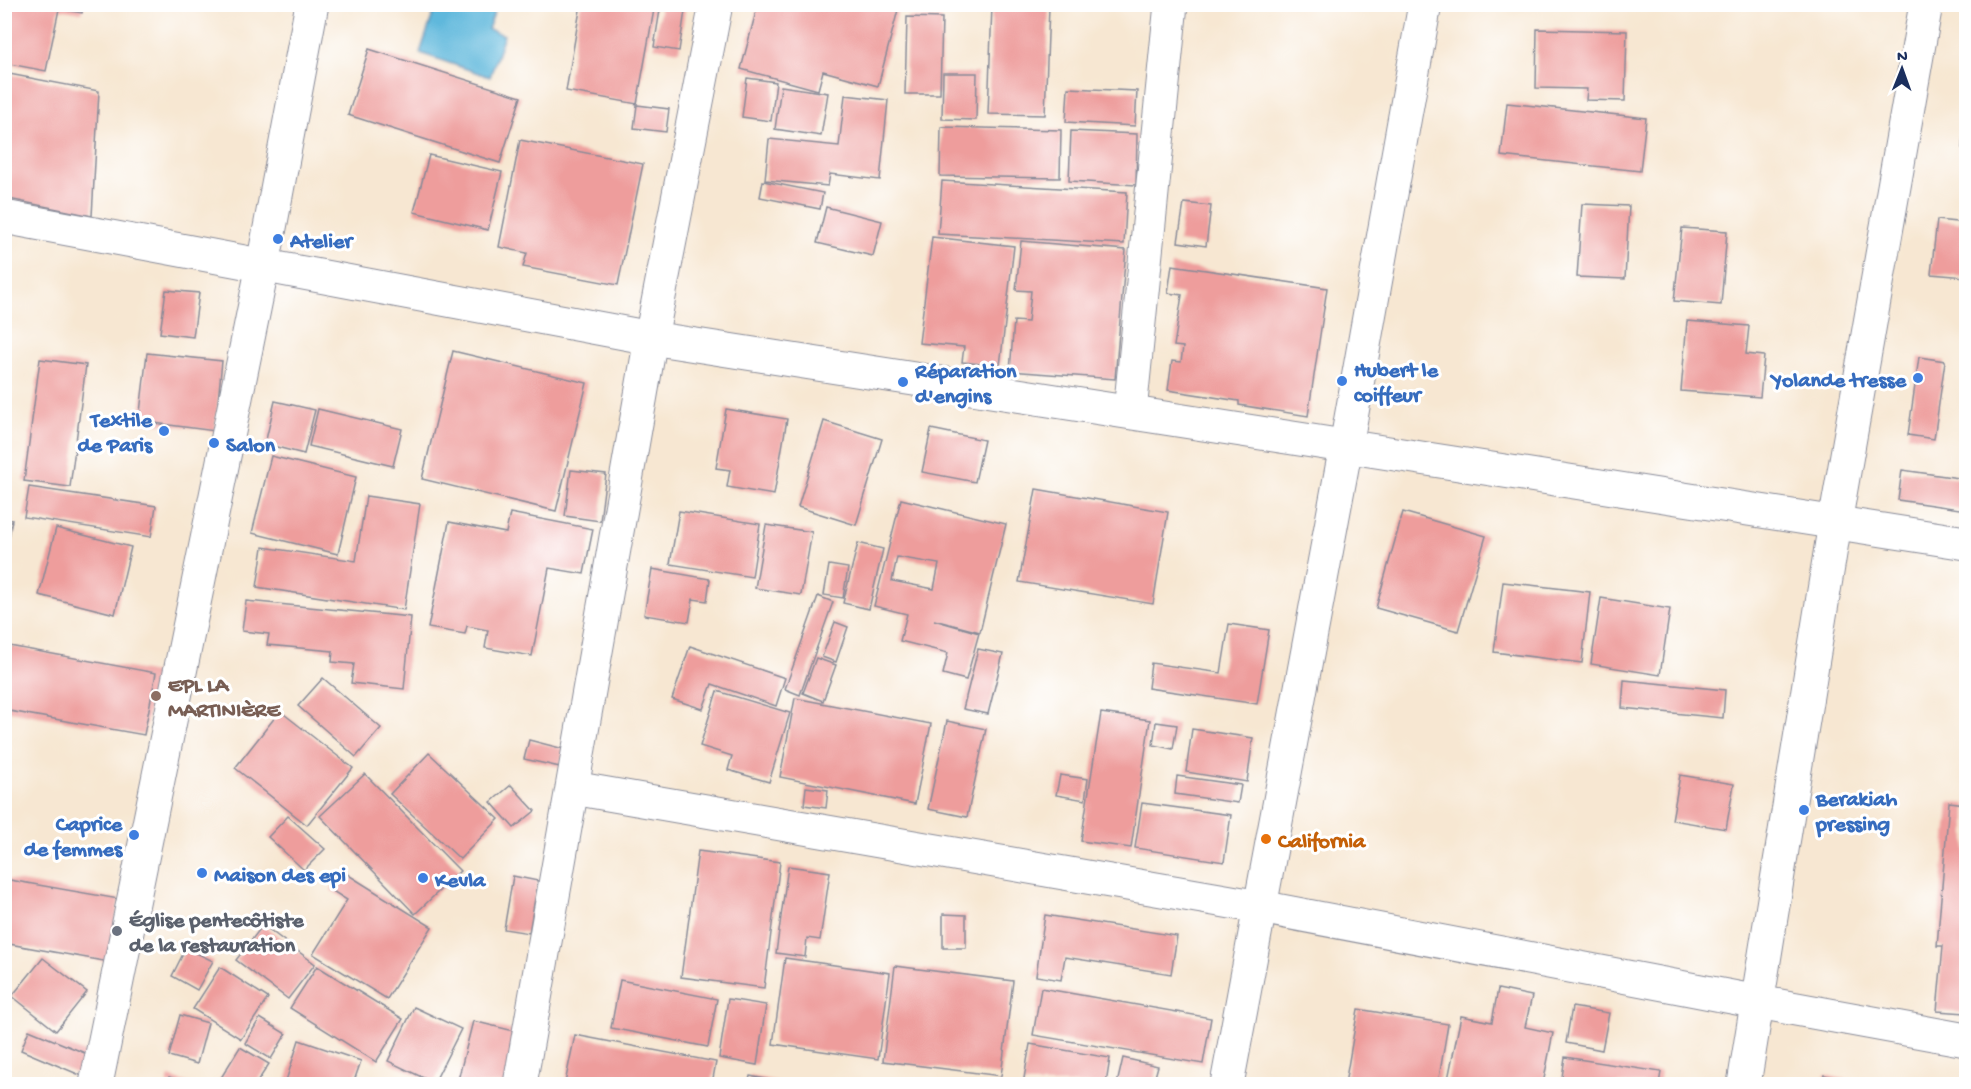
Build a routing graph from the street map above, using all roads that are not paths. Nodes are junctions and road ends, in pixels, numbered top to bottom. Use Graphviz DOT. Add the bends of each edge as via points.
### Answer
graph roads {
  1 [pos="312,4"];
  2 [pos="716,4"];
  3 [pos="1171,4"];
  4 [pos="1425,4"];
  5 [pos="1926,4"];
  6 [pos="4,217"];
  7 [pos="263,265"];
  8 [pos="651,338"];
  9 [pos="1130,412"];
  10 [pos="1346,446"];
  11 [pos="1835,523"];
  12 [pos="1966,543"];
  13 [pos="573,788"];
  14 [pos="1260,907"];
  15 [pos="1758,1002"];
  16 [pos="1966,1040"];
  17 [pos="96,1084"];
  18 [pos="520,1084"];
  19 [pos="1227,1084"];
  20 [pos="1744,1084"];
  1 -- 7 [label="street"];
  2 -- 8 [label="street"];
  3 -- 9 [label="street"];
  4 -- 10 [label="street"];
  5 -- 11 [label="street"];
  6 -- 7 [label="street"];
  7 -- 8 [label="street"];
  7 -- 17 [label="street"];
  8 -- 9 [label="street"];
  8 -- 13 [label="street"];
  9 -- 10 [label="street"];
  10 -- 11 [label="street"];
  10 -- 14 [label="street"];
  11 -- 12 [label="street"];
  11 -- 15 [label="street"];
  13 -- 14 [label="street"];
  13 -- 18 [label="street"];
  14 -- 15 [label="street"];
  14 -- 19 [label="street"];
  15 -- 16 [label="street"];
  15 -- 20 [label="street"];
}
